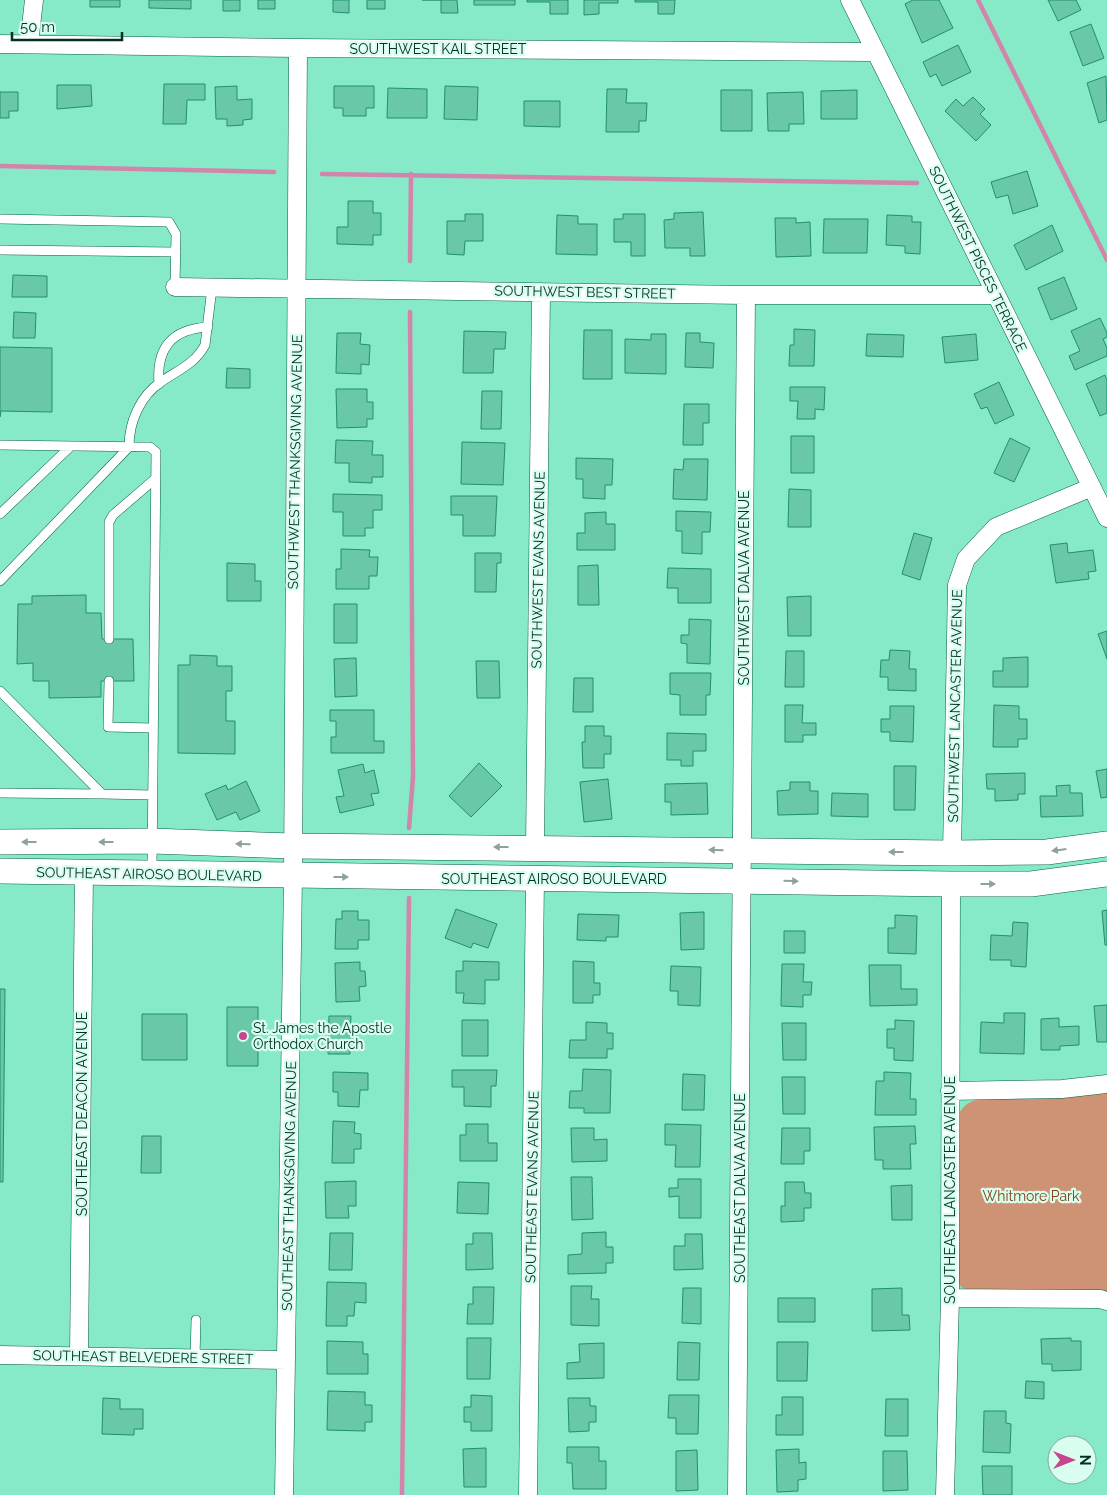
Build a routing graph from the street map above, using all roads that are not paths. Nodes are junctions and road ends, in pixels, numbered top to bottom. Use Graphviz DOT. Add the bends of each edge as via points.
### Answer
graph roads {
  1 [pos="34,0"];
  2 [pos="850,0"];
  3 [pos="0,44"];
  4 [pos="29,44"];
  5 [pos="298,48"];
  6 [pos="876,52"];
  7 [pos="0,219"];
  8 [pos="0,250"];
  9 [pos="176,252"];
  10 [pos="175,287"];
  11 [pos="212,288"];
  12 [pos="297,288"];
  13 [pos="541,292"];
  14 [pos="746,295"];
  15 [pos="996,295"];
  16 [pos="208,327"];
  17 [pos="159,384"];
  18 [pos="0,445"];
  19 [pos="71,446"];
  20 [pos="129,446"];
  21 [pos="156,478"];
  22 [pos="1092,487"];
  23 [pos="0,514"];
  24 [pos="1107,518"];
  25 [pos="0,580"];
  26 [pos="109,639"];
  27 [pos="109,681"];
  28 [pos="0,692"];
  29 [pos="153,728"];
  30 [pos="0,793"];
  31 [pos="102,794"];
  32 [pos="153,795"];
  33 [pos="0,842"];
  34 [pos="152,842"];
  35 [pos="1107,844"];
  36 [pos="292,846"];
  37 [pos="535,847"];
  38 [pos="742,851"];
  39 [pos="952,853"];
  40 [pos="0,871"];
  41 [pos="84,872"];
  42 [pos="152,874"];
  43 [pos="1107,874"];
  44 [pos="293,877"];
  45 [pos="535,878"];
  46 [pos="742,880"];
  47 [pos="951,884"];
  48 [pos="1107,1084"];
  49 [pos="950,1092"];
  50 [pos="950,1298"];
  51 [pos="1107,1301"];
  52 [pos="196,1320"];
  53 [pos="0,1355"];
  54 [pos="79,1355"];
  55 [pos="195,1358"];
  56 [pos="286,1360"];
  57 [pos="284,1495"];
  58 [pos="528,1495"];
  59 [pos="737,1495"];
  60 [pos="945,1495"];
  1 -- 4 [label="street"];
  2 -- 6 [label="street, SOUTHWEST PISCES TERRACE"];
  3 -- 4 [label="street, SOUTHWEST KAIL STREET"];
  4 -- 5 [label="street, SOUTHWEST KAIL STREET"];
  5 -- 6 [label="street, SOUTHWEST KAIL STREET"];
  5 -- 12 [label="street, SOUTHWEST THANKSGIVING AVENUE"];
  6 -- 15 [label="street, SOUTHWEST PISCES TERRACE"];
  7 -- 9 [label="lane" via="169,222 176,234"];
  8 -- 9 [label="lane"];
  9 -- 10 [label="lane"];
  10 -- 11 [label="street, SOUTHWEST BEST STREET"];
  11 -- 12 [label="street, SOUTHWEST BEST STREET"];
  11 -- 16 [label="lane"];
  12 -- 13 [label="street, SOUTHWEST BEST STREET"];
  12 -- 36 [label="street, SOUTHWEST THANKSGIVING AVENUE"];
  13 -- 14 [label="street, SOUTHWEST BEST STREET"];
  13 -- 37 [label="street, SOUTHWEST EVANS AVENUE"];
  14 -- 15 [label="street, SOUTHWEST BEST STREET"];
  14 -- 38 [label="street, SOUTHWEST DALVA AVENUE"];
  15 -- 22 [label="street, SOUTHWEST PISCES TERRACE"];
  16 -- 17 [label="lane" via="201,353 180,372"];
  16 -- 17 [label="lane" via="180,333 169,342 159,362"];
  17 -- 20 [label="lane" via="135,414"];
  18 -- 19 [label="lane"];
  19 -- 20 [label="lane"];
  19 -- 23 [label="lane"];
  20 -- 21 [label="lane" via="150,447 156,452"];
  20 -- 25 [label="lane"];
  21 -- 26 [label="lane" via="112,515 109,522"];
  21 -- 29 [label="lane"];
  22 -- 24 [label="street, SOUTHWEST PISCES TERRACE"];
  22 -- 39 [label="street, SOUTHWEST LANCASTER AVENUE" via="996,528 966,559 957,585"];
  27 -- 29 [label="lane" via="108,727"];
  28 -- 31 [label="lane"];
  29 -- 32 [label="lane"];
  30 -- 31 [label="lane"];
  31 -- 32 [label="lane"];
  32 -- 34 [label="lane"];
  34 -- 33 [label="main road, one-way"];
  36 -- 34 [label="main road, one-way"];
  34 -- 42 [label="lane"];
  35 -- 39 [label="main road, one-way" via="1047,852"];
  37 -- 36 [label="main road, one-way"];
  36 -- 44 [label="street, SOUTHWEST THANKSGIVING AVENUE"];
  38 -- 37 [label="main road, one-way"];
  39 -- 38 [label="main road, one-way"];
  38 -- 46 [label="street, SOUTHWEST DALVA AVENUE"];
  40 -- 41 [label="main road, SOUTHEAST AIROSO BOULEVARD"];
  41 -- 42 [label="main road, SOUTHEAST AIROSO BOULEVARD"];
  41 -- 54 [label="street, SOUTHEAST DEACON AVENUE"];
  42 -- 44 [label="main road, SOUTHEAST AIROSO BOULEVARD"];
  47 -- 43 [label="main road, SOUTHEAST AIROSO BOULEVARD, one-way" via="1031,884"];
  44 -- 45 [label="main road, SOUTHEAST AIROSO BOULEVARD, one-way"];
  44 -- 56 [label="street, SOUTHEAST THANKSGIVING AVENUE"];
  45 -- 46 [label="main road, SOUTHEAST AIROSO BOULEVARD"];
  45 -- 58 [label="street, SOUTHEAST EVANS AVENUE"];
  46 -- 47 [label="main road, SOUTHEAST AIROSO BOULEVARD, one-way"];
  46 -- 59 [label="street, SOUTHEAST DALVA AVENUE"];
  47 -- 49 [label="street, SOUTHEAST LANCASTER AVENUE"];
  48 -- 49 [label="street" via="1062,1089"];
  49 -- 50 [label="street, SOUTHEAST LANCASTER AVENUE"];
  50 -- 51 [label="street"];
  50 -- 60 [label="street, SOUTHEAST LANCASTER AVENUE"];
  52 -- 55 [label="lane"];
  53 -- 54 [label="street, SOUTHEAST BELVEDERE STREET"];
  54 -- 55 [label="street, SOUTHEAST BELVEDERE STREET"];
  55 -- 56 [label="street, SOUTHEAST BELVEDERE STREET"];
  56 -- 57 [label="street, SOUTHEAST THANKSGIVING AVENUE"];
}
